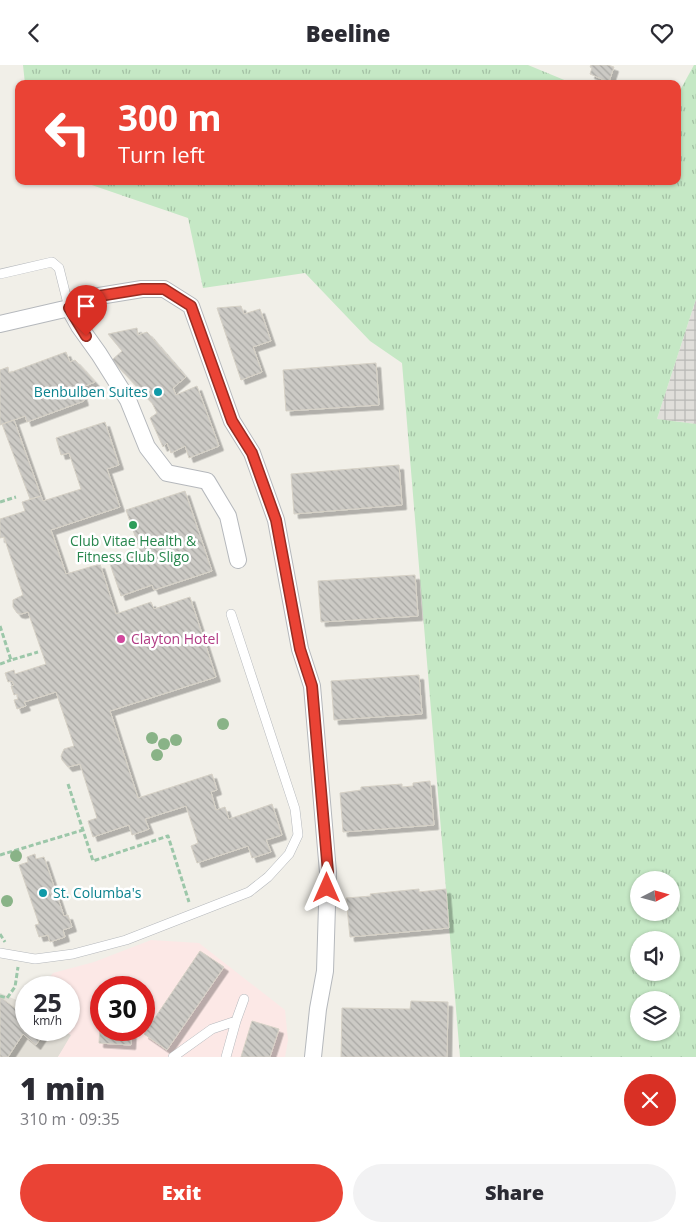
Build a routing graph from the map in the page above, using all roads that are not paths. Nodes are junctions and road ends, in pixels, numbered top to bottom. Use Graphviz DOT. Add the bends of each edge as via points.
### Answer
graph roads {
  1 [pos="0,275"];
  2 [pos="69,308"];
  3 [pos="0,324"];
  4 [pos="238,560"];
  5 [pos="231,614"];
  6 [pos="0,953"];
  7 [pos="244,999"];
  8 [pos="236,1021"];
  9 [pos="172,1057"];
  10 [pos="226,1057"];
  11 [pos="313,1057"];
  1 -- 2 [label="lane" via="52,262 59,268"];
  2 -- 3 [label="street"];
  2 -- 4 [label="street" via="128,399 147,447 167,473 207,481 228,516"];
  2 -- 11 [label="street" via="93,297 142,289 164,289 191,306 232,421 252,453 276,520 300,649 312,686 328,872 325,971"];
  5 -- 6 [label="lane" via="295,809 298,835 289,854 249,892 126,940 72,954 34,959"];
  7 -- 8 [label="lane"];
  8 -- 9 [label="lane" via="212,1029"];
  8 -- 10 [label="lane"];
}
